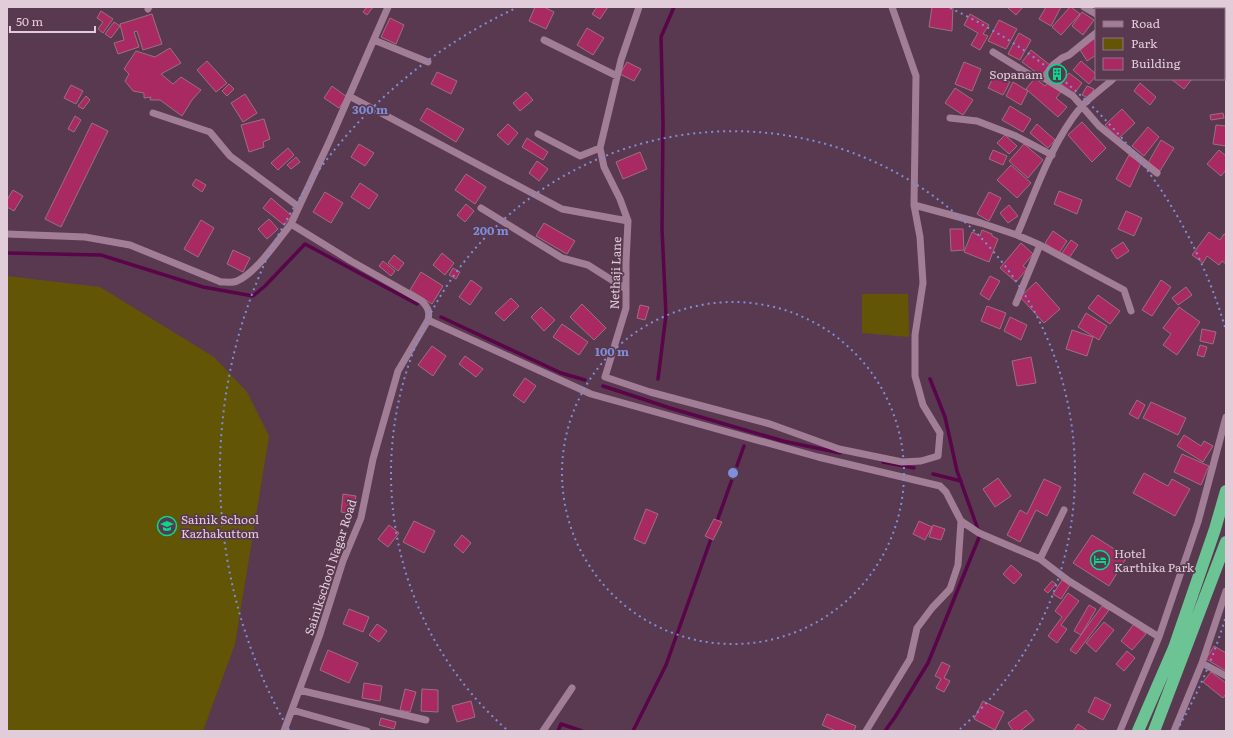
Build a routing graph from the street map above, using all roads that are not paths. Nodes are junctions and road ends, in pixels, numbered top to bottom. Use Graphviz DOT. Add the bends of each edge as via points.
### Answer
graph roads {
  1 [pos="388,7"];
  2 [pos="639,7"];
  3 [pos="892,7"];
  4 [pos="1084,7"];
  5 [pos="1095,13"];
  6 [pos="1095,34"];
  7 [pos="374,40"];
  8 [pos="544,40"];
  9 [pos="993,52"];
  10 [pos="428,62"];
  11 [pos="617,76"];
  12 [pos="1044,78"];
  13 [pos="1112,80"];
  14 [pos="349,96"];
  15 [pos="1082,107"];
  16 [pos="153,113"];
  17 [pos="950,118"];
  18 [pos="538,134"];
  19 [pos="600,148"];
  20 [pos="1052,155"];
  21 [pos="1157,173"];
  22 [pos="914,205"];
  23 [pos="299,207"];
  24 [pos="480,208"];
  25 [pos="628,221"];
  26 [pos="291,224"];
  27 [pos="7,234"];
  28 [pos="1017,235"];
  29 [pos="1040,245"];
  30 [pos="626,289"];
  31 [pos="1016,303"];
  32 [pos="1131,311"];
  33 [pos="428,320"];
  34 [pos="1226,417"];
  35 [pos="1226,491"];
  36 [pos="1064,510"];
  37 [pos="961,521"];
  38 [pos="1226,542"];
  39 [pos="1040,559"];
  40 [pos="1226,591"];
  41 [pos="1159,637"];
  42 [pos="1202,662"];
  43 [pos="1226,676"];
  44 [pos="572,688"];
  45 [pos="299,690"];
  46 [pos="292,710"];
  47 [pos="426,720"];
  48 [pos="284,731"];
  49 [pos="367,731"];
  50 [pos="543,731"];
  51 [pos="866,731"];
  52 [pos="1120,731"];
  53 [pos="1138,731"];
  54 [pos="1154,731"];
  55 [pos="1174,731"];
  1 -- 7 [label="street"];
  2 -- 11 [label="street, Nethaji Lane"];
  3 -- 22 [label="street" via="916,76"];
  4 -- 5 [label="street"];
  6 -- 12 [label="street" via="1069,55 1053,64"];
  7 -- 10 [label="street"];
  7 -- 14 [label="street"];
  8 -- 11 [label="street"];
  9 -- 12 [label="street" via="1032,76"];
  11 -- 19 [label="street, Nethaji Lane"];
  12 -- 15 [label="street" via="1072,96"];
  13 -- 15 [label="street"];
  14 -- 23 [label="street"];
  14 -- 25 [label="street" via="562,209"];
  15 -- 20 [label="street" via="1060,136"];
  15 -- 21 [label="street" via="1099,126"];
  16 -- 23 [label="street" via="210,132 230,156"];
  17 -- 20 [label="street" via="977,121 1016,136"];
  18 -- 19 [label="street" via="580,156"];
  19 -- 25 [label="street, Nethaji Lane" via="604,167"];
  20 -- 28 [label="street"];
  22 -- 28 [label="street"];
  22 -- 30 [label="street, Nethaji Lane" via="920,237 923,283 914,335 915,376 923,405 940,433 938,456 921,461 902,462 838,449 770,424 650,392 605,377 626,308"];
  23 -- 26 [label="street"];
  24 -- 30 [label="street" via="562,258 588,265"];
  25 -- 30 [label="street, Nethaji Lane"];
  26 -- 27 [label="street" via="248,275 236,281 221,282 130,245 85,237"];
  26 -- 33 [label="street" via="422,301 430,313"];
  28 -- 29 [label="street"];
  29 -- 31 [label="street"];
  29 -- 32 [label="street" via="1124,290"];
  33 -- 37 [label="street" via="591,394 818,457 940,486 946,492"];
  33 -- 45 [label="street, Sainikschool Nagar Road" via="398,372 372,459 361,518 343,561"];
  34 -- 41 [label="street" via="1198,522"];
  35 -- 53 [label="highway" via="1174,648"];
  36 -- 39 [label="street"];
  37 -- 39 [label="street" via="980,533"];
  37 -- 51 [label="street" via="958,565 950,589 917,628 910,660"];
  38 -- 54 [label="highway"];
  39 -- 41 [label="street" via="1069,581"];
  40 -- 42 [label="street"];
  41 -- 52 [label="street"];
  42 -- 43 [label="street"];
  42 -- 55 [label="street"];
  44 -- 50 [label="street"];
  45 -- 46 [label="street, Sainikschool Nagar Road"];
  45 -- 47 [label="street"];
  46 -- 48 [label="street, Sainikschool Nagar Road"];
  46 -- 49 [label="street"];
}
